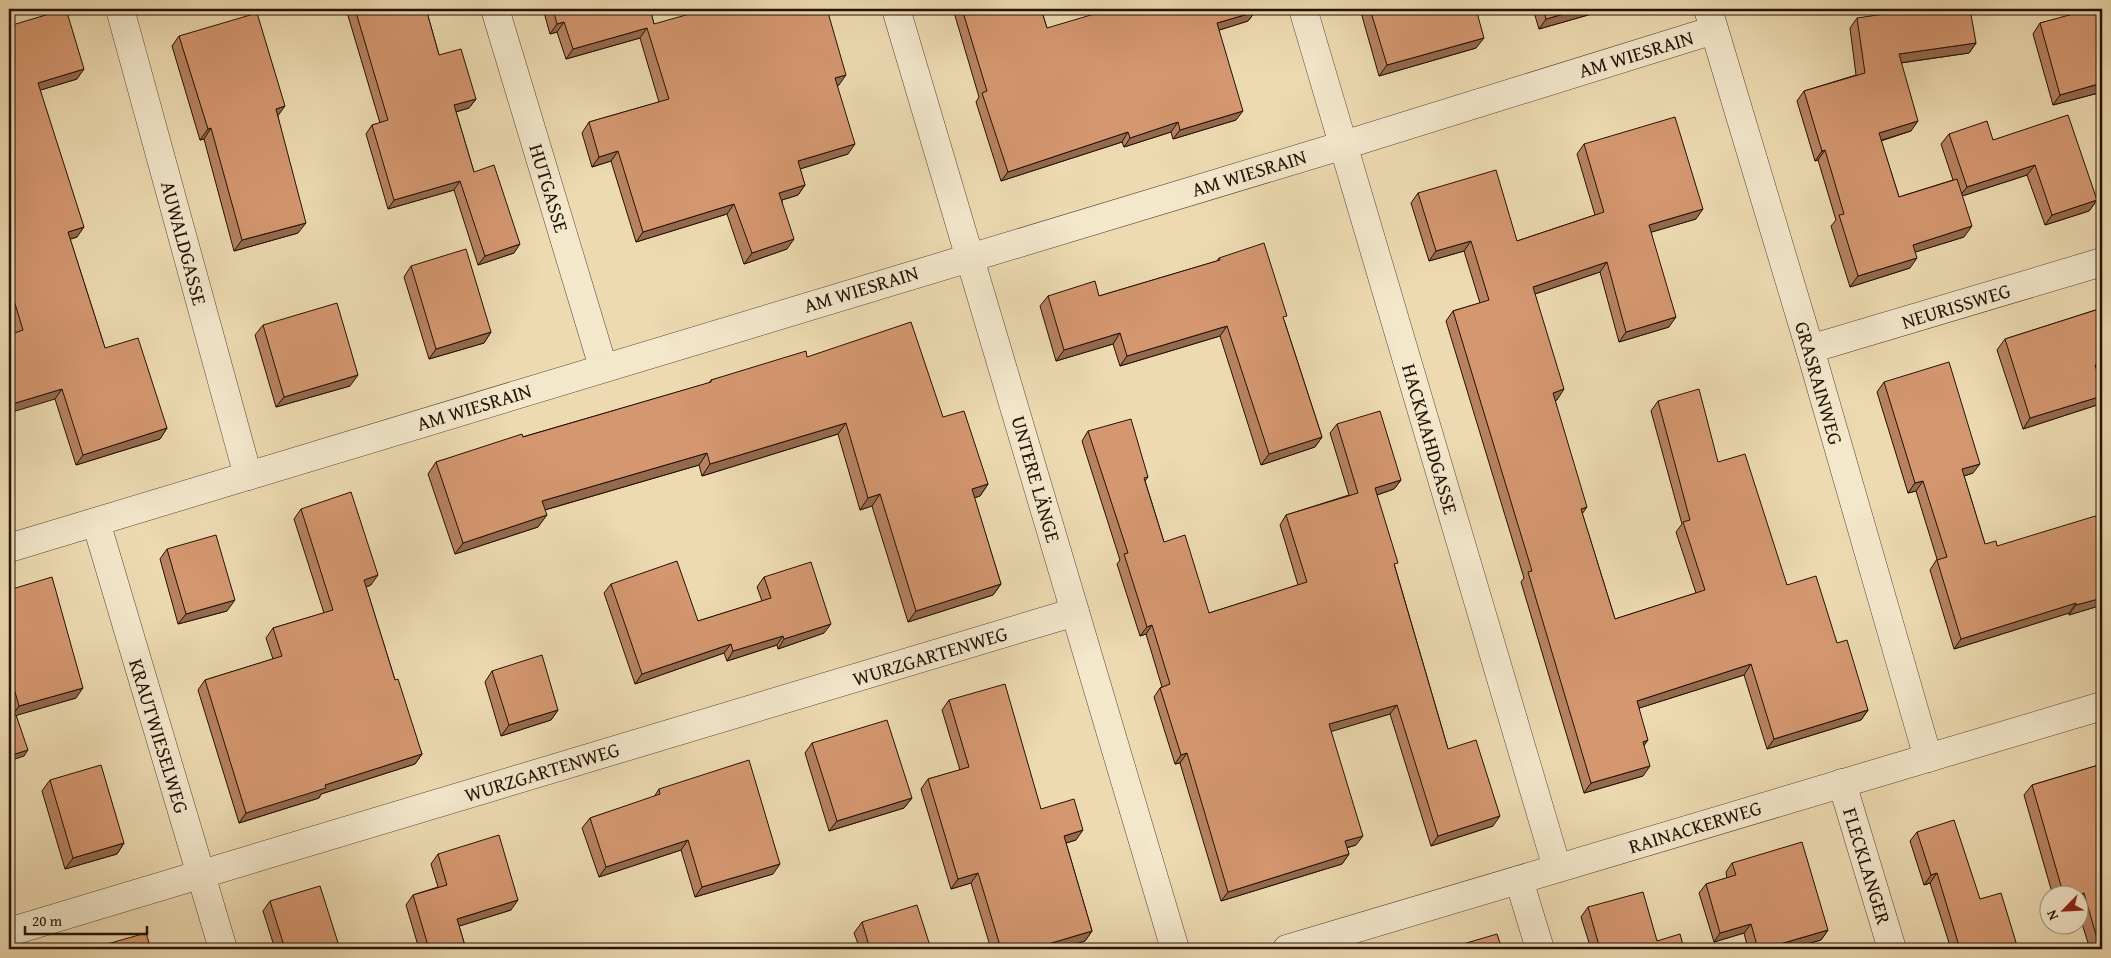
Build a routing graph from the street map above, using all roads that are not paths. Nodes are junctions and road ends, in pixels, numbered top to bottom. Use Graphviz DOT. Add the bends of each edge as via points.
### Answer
graph roads {
  1 [pos="120,9"];
  2 [pos="494,9"];
  3 [pos="896,9"];
  4 [pos="1303,9"];
  5 [pos="1711,19"];
  6 [pos="1344,145"];
  7 [pos="970,257"];
  8 [pos="2102,262"];
  9 [pos="1810,349"];
  10 [pos="603,367"];
  11 [pos="248,476"];
  12 [pos="96,522"];
  13 [pos="9,548"];
  14 [pos="1075,612"];
  15 [pos="2102,706"];
  16 [pos="1928,758"];
  17 [pos="1842,784"];
  18 [pos="1558,868"];
  19 [pos="200,874"];
  20 [pos="1520,880"];
  21 [pos="9,932"];
  22 [pos="223,949"];
  23 [pos="1175,949"];
  24 [pos="1287,949"];
  25 [pos="1540,949"];
  26 [pos="1892,949"];
  1 -- 11 [label="street, AUWALDGASSE"];
  2 -- 10 [label="street, HUTGASSE"];
  3 -- 7 [label="street, UNTERE LÄNGE"];
  4 -- 6 [label="street, HACKMAHDGASSE"];
  5 -- 6 [label="street, AM WIESRAIN"];
  5 -- 9 [label="street, GRASRAINWEG"];
  6 -- 7 [label="street, AM WIESRAIN"];
  6 -- 18 [label="street, HACKMAHDGASSE"];
  7 -- 10 [label="street, AM WIESRAIN"];
  7 -- 14 [label="street, UNTERE LÄNGE"];
  8 -- 9 [label="street, NEURISSWEG"];
  9 -- 16 [label="street, GRASRAINWEG"];
  10 -- 11 [label="street, AM WIESRAIN"];
  11 -- 12 [label="street, AM WIESRAIN"];
  12 -- 13 [label="street, AM WIESRAIN"];
  12 -- 19 [label="street, KRAUTWIESELWEG"];
  14 -- 19 [label="street, WURZGARTENWEG"];
  14 -- 23 [label="street, UNTERE LÄNGE"];
  15 -- 16 [label="street, RAINACKERWEG"];
  16 -- 17 [label="street, RAINACKERWEG"];
  17 -- 18 [label="street, RAINACKERWEG"];
  17 -- 26 [label="street, FLECKLANGER"];
  18 -- 20 [label="street, RAINACKERWEG"];
  19 -- 21 [label="street, WURZGARTENWEG"];
  19 -- 22 [label="street, KRAUTWIESELWEG"];
  20 -- 24 [label="street, RAINACKERWEG"];
  20 -- 25 [label="street"];
}
